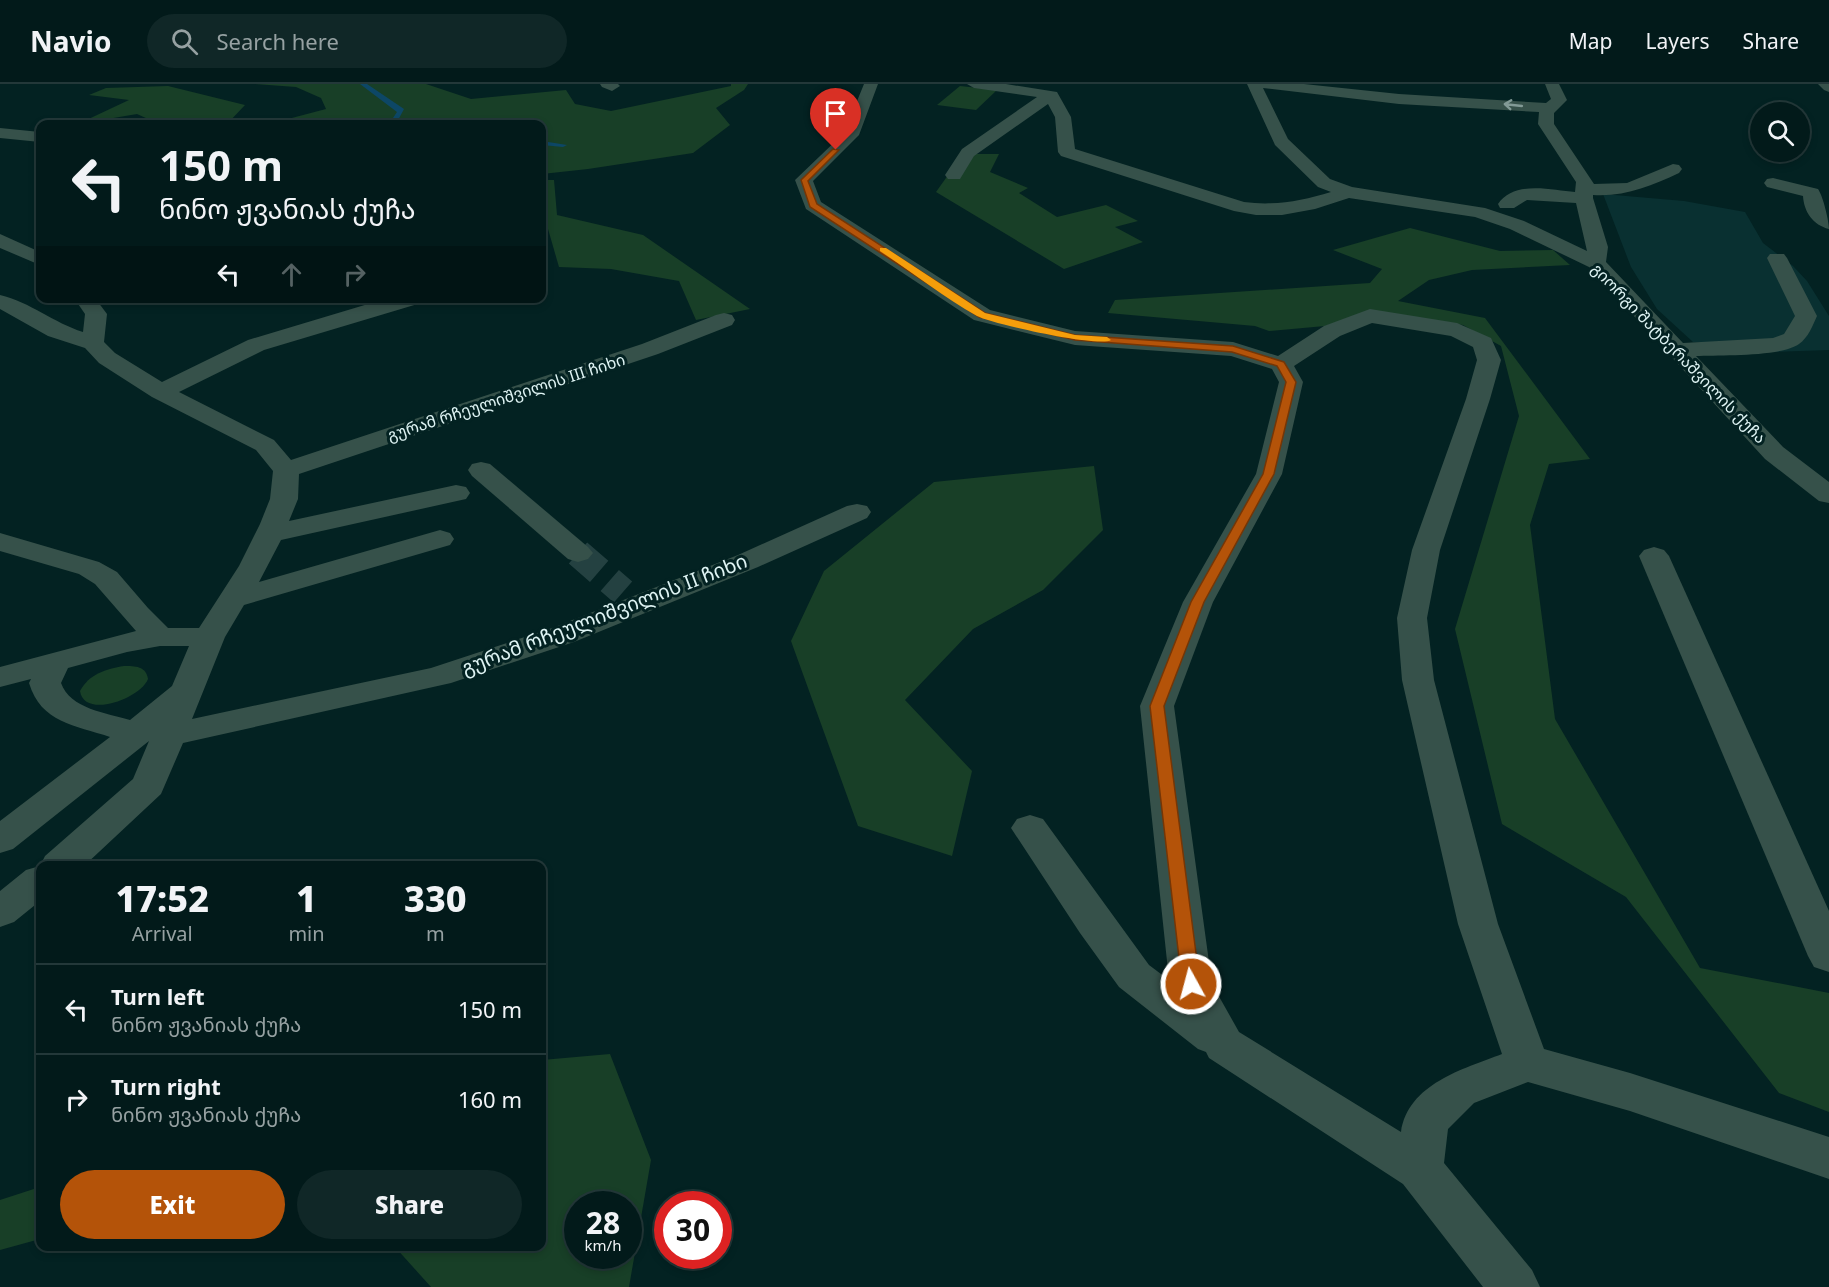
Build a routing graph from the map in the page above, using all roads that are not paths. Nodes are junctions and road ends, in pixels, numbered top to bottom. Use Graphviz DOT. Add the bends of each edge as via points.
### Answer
graph roads {
  1 [pos="872,84"];
  2 [pos="974,84"];
  3 [pos="1254,84"];
  4 [pos="1266,84"];
  5 [pos="1464,84"];
  6 [pos="1552,84"];
  7 [pos="1825,84"];
  8 [pos="1829,87"];
  9 [pos="1052,95"];
  10 [pos="1478,102"];
  11 [pos="1548,108"];
  12 [pos="0,133"];
  13 [pos="36,137"];
  14 [pos="1673,169"];
  15 [pos="954,175"];
  16 [pos="1773,183"];
  17 [pos="1348,192"];
  18 [pos="1585,194"];
  19 [pos="1507,204"];
  20 [pos="1828,224"];
  21 [pos="0,240"];
  22 [pos="36,257"];
  23 [pos="1777,258"];
  24 [pos="1596,263"];
  25 [pos="0,301"];
  26 [pos="88,303"];
  27 [pos="396,303"];
  28 [pos="724,320"];
  29 [pos="93,343"];
  30 [pos="1676,350"];
  31 [pos="1281,364"];
  32 [pos="161,392"];
  33 [pos="286,470"];
  34 [pos="481,470"];
  35 [pos="456,494"];
  36 [pos="1829,495"];
  37 [pos="857,512"];
  38 [pos="269,534"];
  39 [pos="440,539"];
  40 [pos="0,542"];
  41 [pos="578,553"];
  42 [pos="1654,556"];
  43 [pos="233,599"];
  44 [pos="209,637"];
  45 [pos="160,638"];
  46 [pos="55,661"];
  47 [pos="0,677"];
  48 [pos="152,735"];
  49 [pos="1030,828"];
  50 [pos="0,840"];
  51 [pos="64,861"];
  52 [pos="36,883"];
  53 [pos="0,912"];
  54 [pos="1829,956"];
  55 [pos="1224,1045"];
  56 [pos="1527,1064"];
  57 [pos="1829,1158"];
  58 [pos="1420,1169"];
  59 [pos="1514,1287"];
  1 -- 31 [label="street" via="851,135 804,180 813,206 982,315 1075,338 1233,349"];
  2 -- 9 [label="street"];
  3 -- 17 [label="street, გიორგი შატბერაშვილის ქუჩა" via="1281,141 1324,183"];
  4 -- 10 [label="street" via="1377,97"];
  5 -- 10 [label="street"];
  6 -- 11 [label="street" via="1559,100"];
  7 -- 8 [label="street"];
  9 -- 15 [label="street" via="968,153"];
  9 -- 17 [label="street" via="1063,117 1067,152 1264,212 1303,208"];
  11 -- 10 [label="street, one-way"];
  11 -- 18 [label="street" via="1546,124 1585,182"];
  12 -- 13 [label="street"];
  14 -- 18 [label="street" via="1628,189"];
  16 -- 20 [label="street" via="1812,193 1811,203 1820,219"];
  17 -- 24 [label="street, გიორგი შატბერაშვილის ქუჩა" via="1478,212 1517,225"];
  18 -- 19 [label="street" via="1524,194"];
  18 -- 24 [label="street" via="1598,246"];
  21 -- 22 [label="street"];
  23 -- 30 [label="street" via="1806,316 1792,339 1776,345"];
  24 -- 30 [label="street, გიორგი შატბერაშვილის ქუჩა"];
  25 -- 29 [label="street" via="56,331"];
  26 -- 29 [label="street" via="96,314"];
  27 -- 32 [label="street" via="256,345"];
  28 -- 33 [label="street, გურამ რჩეულიშვილის III ჩიხი" via="650,349"];
  29 -- 32 [label="street" via="107,358"];
  30 -- 36 [label="street, გიორგი შატბერაშვილის ქუჩა" via="1774,453"];
  31 -- 55 [label="street" via="1291,382 1269,474 1198,602 1157,706 1191,984"];
  31 -- 56 [label="street" via="1332,331 1370,315 1457,330 1483,343 1490,360 1426,550 1412,618 1418,680 1478,924"];
  32 -- 33 [label="street" via="265,445"];
  33 -- 38 [label="street" via="284,499"];
  34 -- 41 [label="street"];
  35 -- 38 [label="street"];
  37 -- 48 [label="street, გურამ რჩეულიშვილის II ჩიხი" via="748,561 629,598 563,635 439,676"];
  38 -- 43 [label="street"];
  39 -- 43 [label="street"];
  40 -- 45 [label="street" via="89,568 106,578"];
  42 -- 54 [label="street"];
  43 -- 44 [label="street"];
  44 -- 45 [label="street"];
  44 -- 48 [label="street" via="188,690"];
  45 -- 46 [label="street"];
  46 -- 47 [label="street"];
  46 -- 48 [label="street" via="45,683 50,698 69,712"];
  48 -- 50 [label="street"];
  48 -- 51 [label="street" via="148,784"];
  49 -- 55 [label="street" via="1134,976"];
  52 -- 53 [label="street"];
  55 -- 58 [label="street"];
  56 -- 57 [label="street" via="1630,1092"];
  56 -- 58 [label="street" via="1458,1089 1426,1121"];
  58 -- 59 [label="street"];
}
